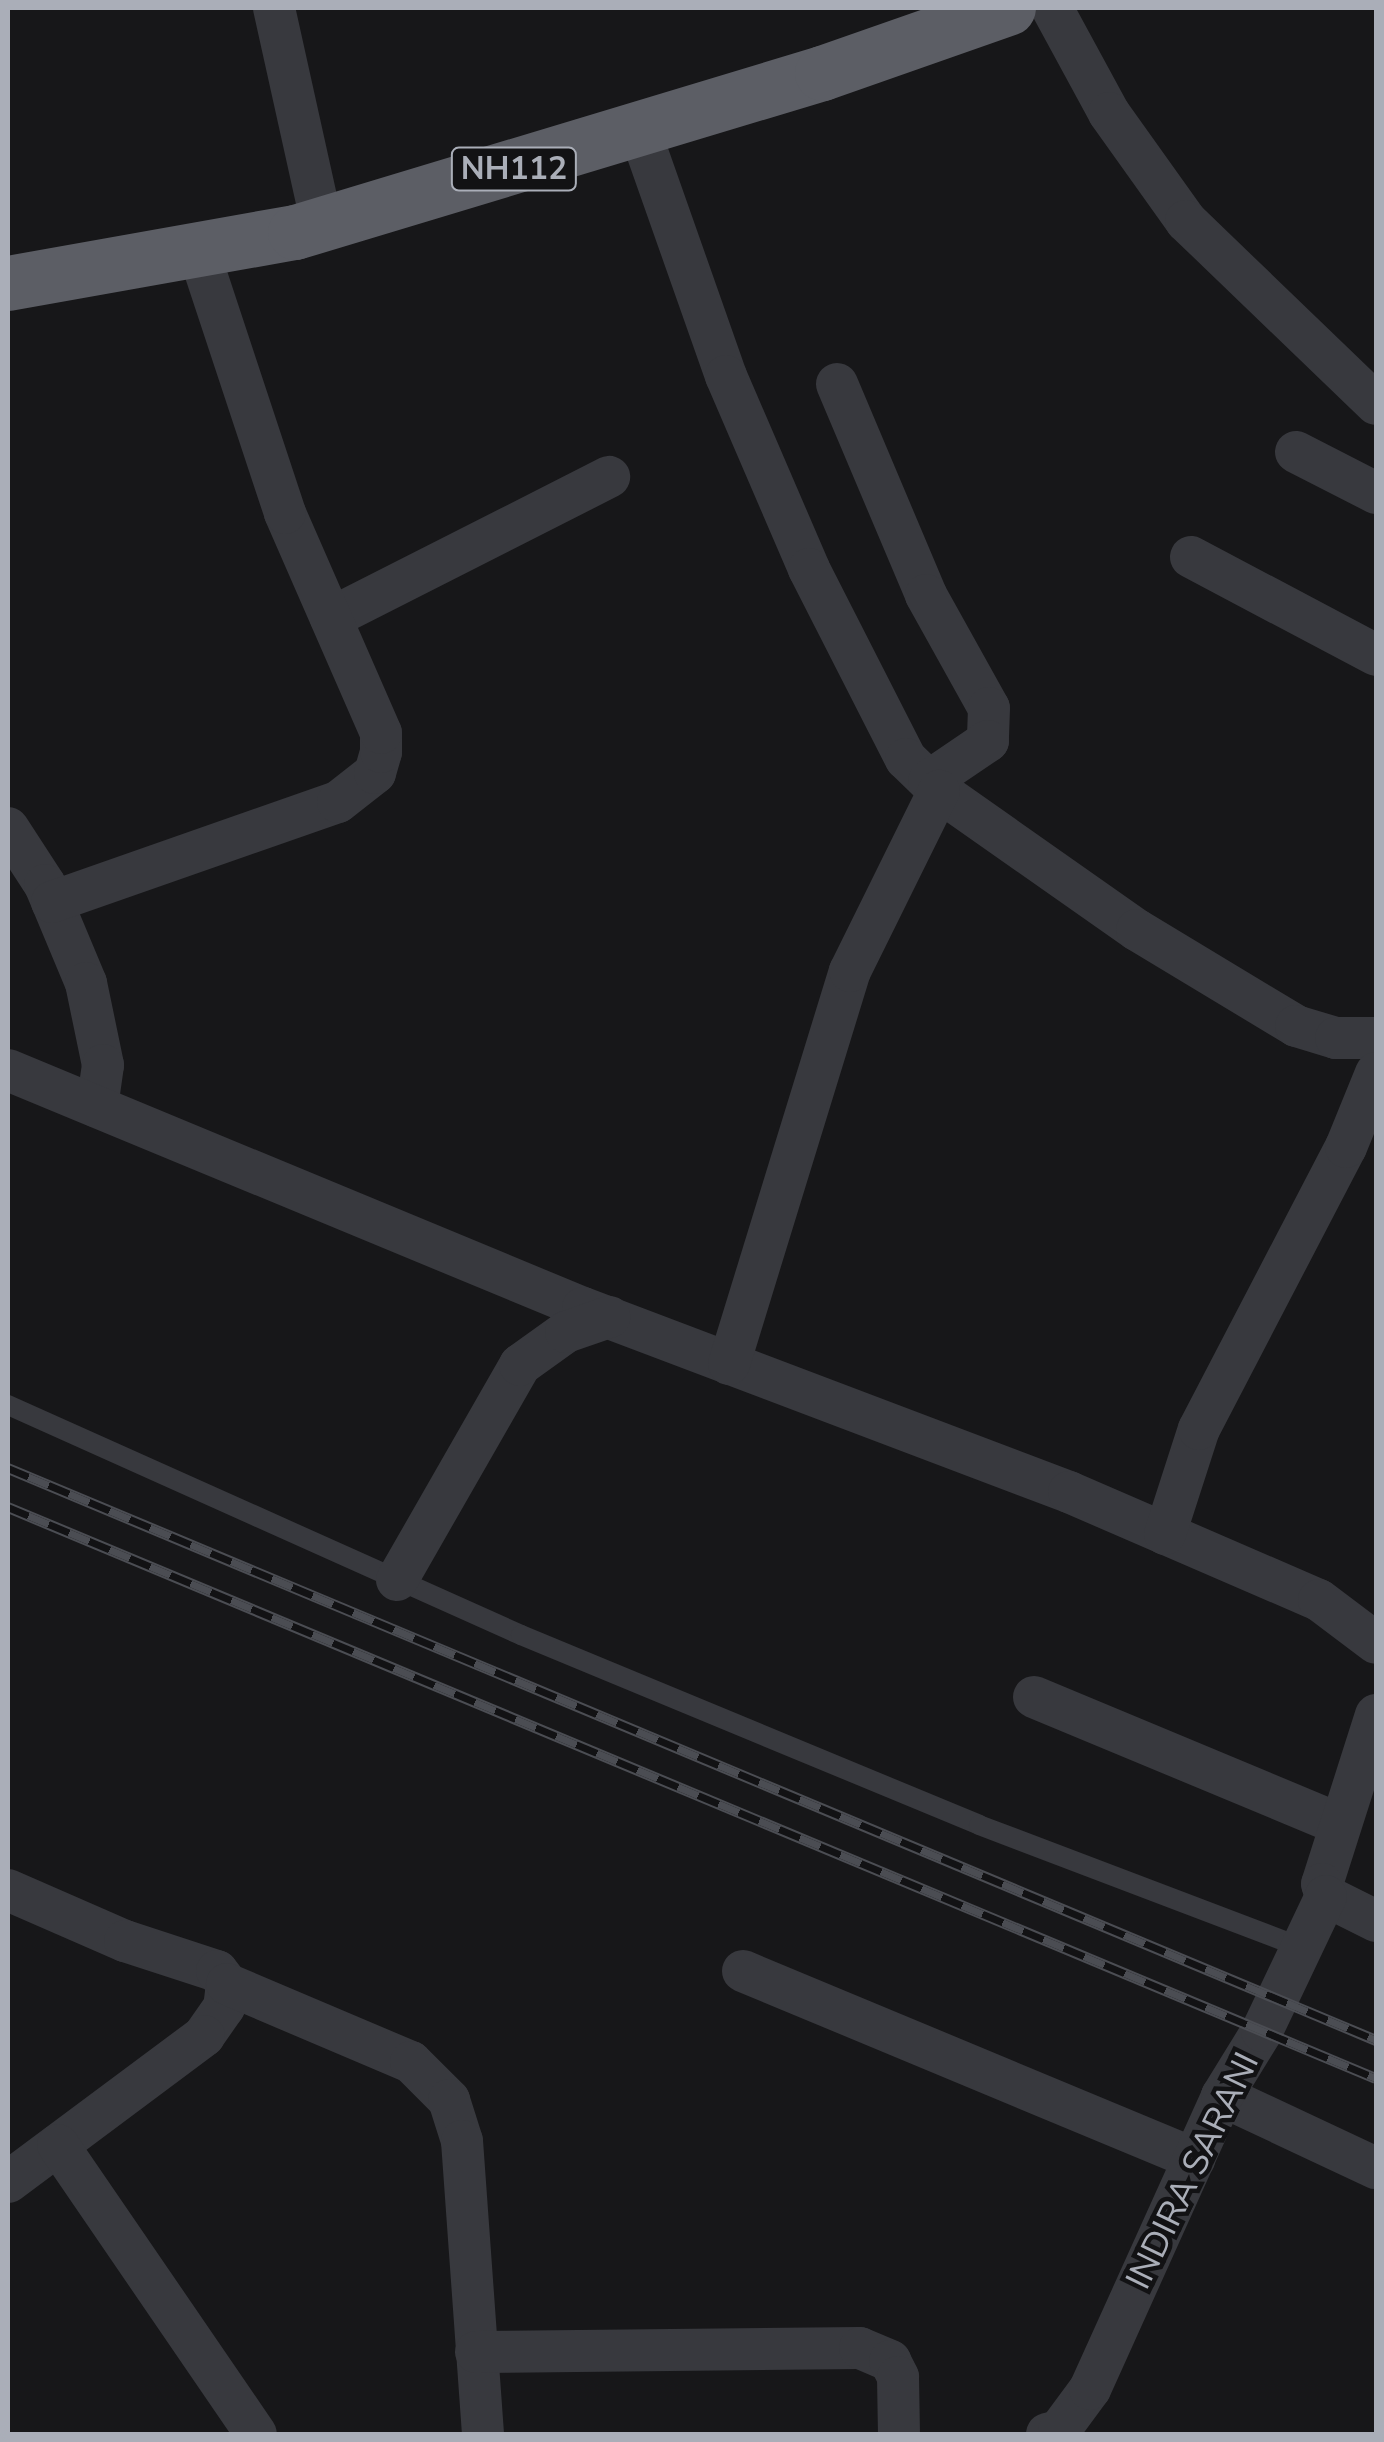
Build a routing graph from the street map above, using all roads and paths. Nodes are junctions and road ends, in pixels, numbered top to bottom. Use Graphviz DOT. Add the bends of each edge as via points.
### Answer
graph roads {
  1 [pos="274,8"];
  2 [pos="1008,8"];
  3 [pos="1052,8"];
  4 [pos="638,129"];
  5 [pos="322,224"];
  6 [pos="198,250"];
  7 [pos="8,282"];
  8 [pos="837,384"];
  9 [pos="1376,404"];
  10 [pos="1296,452"];
  11 [pos="609,477"];
  12 [pos="1376,493"];
  13 [pos="1190,557"];
  14 [pos="331,618"];
  15 [pos="1376,654"];
  16 [pos="934,786"];
  17 [pos="8,828"];
  18 [pos="52,902"];
  19 [pos="1376,1038"];
  20 [pos="8,1070"];
  21 [pos="1376,1073"];
  22 [pos="97,1106"];
  23 [pos="608,1317"];
  24 [pos="730,1364"];
  25 [pos="8,1405"];
  26 [pos="1165,1534"];
  27 [pos="397,1580"];
  28 [pos="1376,1644"];
  29 [pos="1034,1698"];
  30 [pos="1376,1715"];
  31 [pos="1339,1824"];
  32 [pos="8,1890"];
  33 [pos="1326,1896"];
  34 [pos="1376,1921"];
  35 [pos="1300,1948"];
  36 [pos="743,1971"];
  37 [pos="227,1984"];
  38 [pos="1222,2096"];
  39 [pos="58,2145"];
  40 [pos="1194,2158"];
  41 [pos="1376,2168"];
  42 [pos="8,2182"];
  43 [pos="476,2352"];
  44 [pos="1059,2433"];
  45 [pos="256,2434"];
  46 [pos="483,2434"];
  47 [pos="899,2434"];
  1 -- 5 [label="street"];
  2 -- 4 [label="highway, NH112"];
  3 -- 9 [label="street" via="1109,113 1186,222"];
  4 -- 5 [label="highway, NH112"];
  4 -- 16 [label="street" via="726,376 809,569 874,704 906,759"];
  5 -- 6 [label="highway, NH112"];
  6 -- 7 [label="highway, NH112"];
  6 -- 14 [label="street" via="227,351"];
  8 -- 16 [label="street" via="926,595 989,708 988,740"];
  10 -- 12 [label="street"];
  11 -- 14 [label="street"];
  13 -- 15 [label="street"];
  14 -- 18 [label="street" via="382,733 375,773 362,788"];
  16 -- 19 [label="street" via="1137,930 1296,1026 1336,1038"];
  16 -- 24 [label="street" via="850,971"];
  17 -- 18 [label="street"];
  18 -- 22 [label="street" via="97,1027 103,1065"];
  20 -- 22 [label="street"];
  21 -- 26 [label="street" via="1346,1147 1199,1429"];
  22 -- 23 [label="street"];
  23 -- 24 [label="street"];
  23 -- 27 [label="street" via="566,1332 520,1365"];
  24 -- 26 [label="street"];
  25 -- 27 [label="lane"];
  26 -- 28 [label="street" via="1318,1600"];
  27 -- 35 [label="lane" via="979,1826"];
  29 -- 31 [label="street"];
  30 -- 31 [label="street"];
  31 -- 33 [label="street" via="1324,1866"];
  32 -- 37 [label="street" via="125,1942 217,1970"];
  33 -- 34 [label="street"];
  33 -- 35 [label="street, INDIRA SARANI"];
  35 -- 38 [label="street, INDIRA SARANI" via="1262,2031"];
  36 -- 40 [label="street"];
  37 -- 39 [label="street" via="224,2007 204,2036"];
  37 -- 43 [label="street" via="411,2062 449,2100 462,2141"];
  38 -- 40 [label="street, INDIRA SARANI"];
  38 -- 41 [label="street"];
  39 -- 42 [label="street"];
  39 -- 45 [label="street"];
  40 -- 44 [label="street, INDIRA SARANI" via="1090,2389"];
  43 -- 46 [label="street"];
  43 -- 47 [label="street" via="860,2348 890,2362 898,2377"];
}
